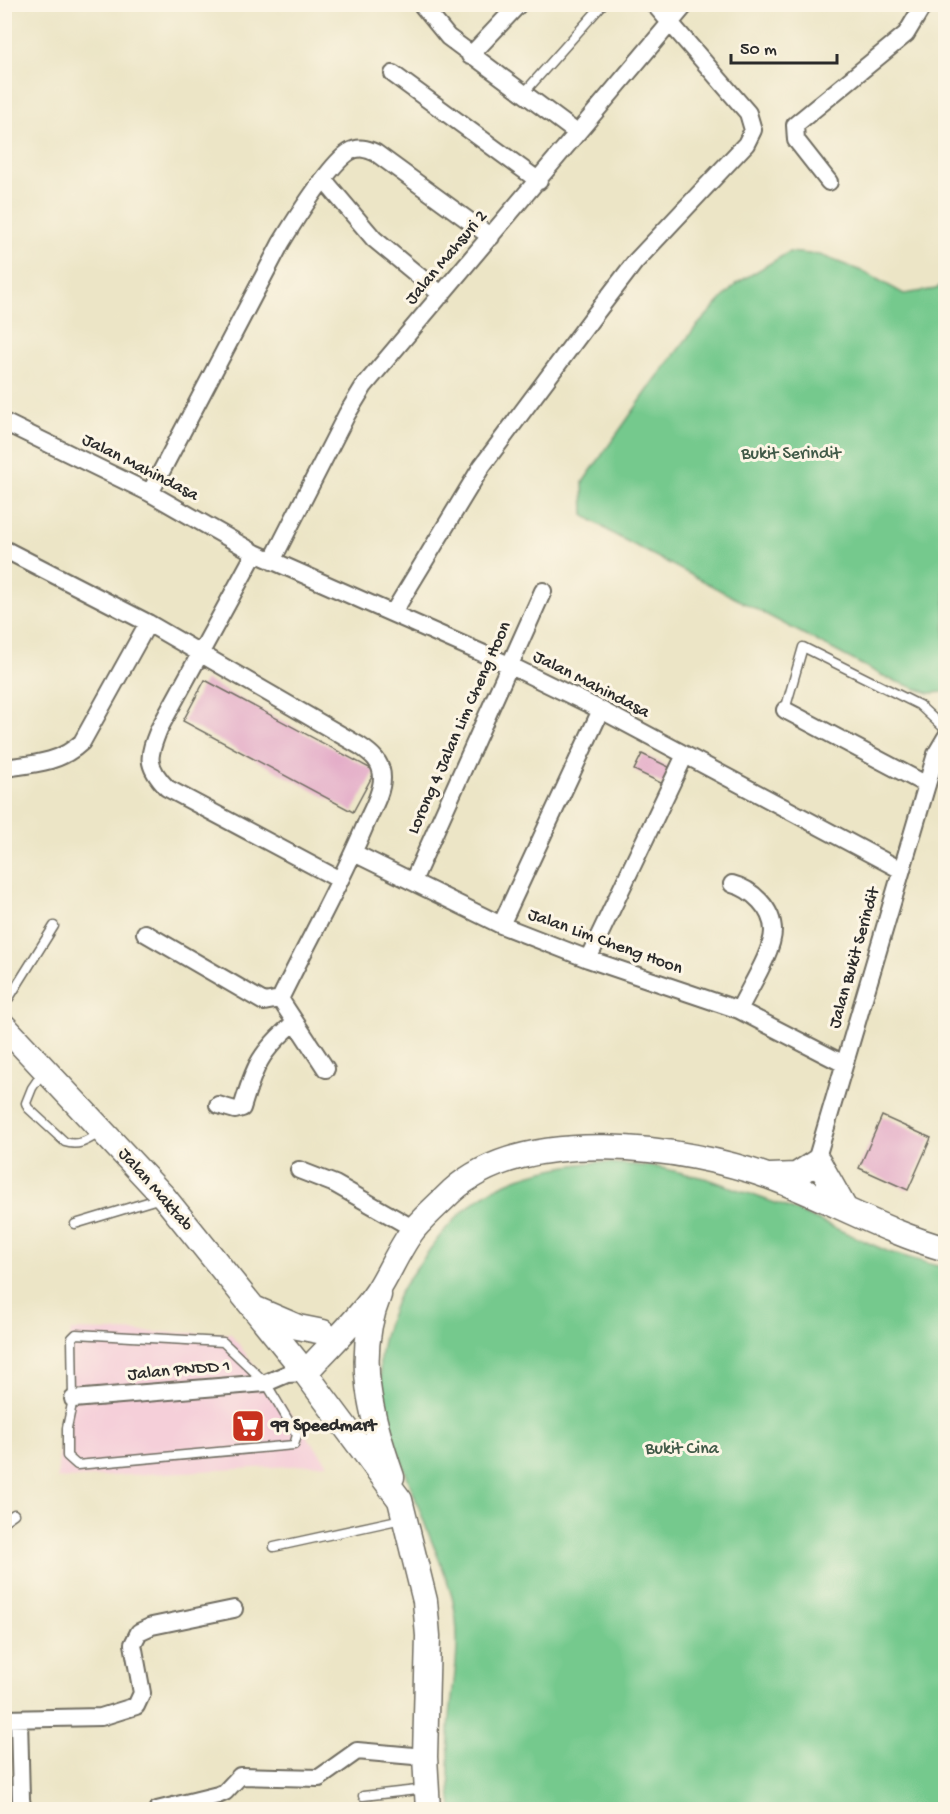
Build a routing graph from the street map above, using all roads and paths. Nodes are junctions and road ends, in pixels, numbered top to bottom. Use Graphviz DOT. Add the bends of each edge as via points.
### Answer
graph roads {
  1 [pos="421,4"];
  2 [pos="519,4"];
  3 [pos="603,4"];
  4 [pos="654,4"];
  5 [pos="686,4"];
  6 [pos="924,4"];
  7 [pos="671,23"];
  8 [pos="470,56"];
  9 [pos="393,74"];
  10 [pos="522,94"];
  11 [pos="578,133"];
  12 [pos="324,180"];
  13 [pos="539,181"];
  14 [pos="829,182"];
  15 [pos="491,237"];
  16 [pos="442,295"];
  17 [pos="4,422"];
  18 [pos="150,493"];
  19 [pos="4,549"];
  20 [pos="255,553"];
  21 [pos="272,561"];
  22 [pos="543,591"];
  23 [pos="393,613"];
  24 [pos="148,623"];
  25 [pos="199,652"];
  26 [pos="509,665"];
  27 [pos="602,710"];
  28 [pos="785,710"];
  29 [pos="945,730"];
  30 [pos="945,737"];
  31 [pos="685,755"];
  32 [pos="4,768"];
  33 [pos="927,785"];
  34 [pos="354,853"];
  35 [pos="901,870"];
  36 [pos="340,880"];
  37 [pos="413,881"];
  38 [pos="732,884"];
  39 [pos="501,925"];
  40 [pos="54,926"];
  41 [pos="145,933"];
  42 [pos="588,959"];
  43 [pos="280,999"];
  44 [pos="4,1005"];
  45 [pos="739,1010"];
  46 [pos="295,1022"];
  47 [pos="4,1026"];
  48 [pos="844,1064"];
  49 [pos="45,1069"];
  50 [pos="326,1069"];
  51 [pos="218,1105"];
  52 [pos="103,1131"];
  53 [pos="818,1161"];
  54 [pos="298,1170"];
  55 [pos="767,1176"];
  56 [pos="805,1191"];
  57 [pos="164,1197"];
  58 [pos="844,1207"];
  59 [pos="75,1224"];
  60 [pos="414,1229"];
  61 [pos="945,1249"];
  62 [pos="389,1271"];
  63 [pos="251,1307"];
  64 [pos="323,1332"];
  65 [pos="296,1369"];
  66 [pos="266,1383"];
  67 [pos="73,1399"];
  68 [pos="403,1509"];
  69 [pos="14,1514"];
  70 [pos="4,1521"];
  71 [pos="274,1547"];
  72 [pos="234,1609"];
  73 [pos="12,1719"];
  74 [pos="425,1757"];
  75 [pos="363,1796"];
  76 [pos="427,1799"];
  77 [pos="26,1809"];
  78 [pos="158,1809"];
  1 -- 8 [label="street" via="448,38"];
  2 -- 8 [label="street"];
  3 -- 10 [label="lane"];
  4 -- 7 [label="street"];
  5 -- 7 [label="street, Jalan Mahsuri 2"];
  6 -- 14 [label="street" via="906,34 795,125 796,140"];
  7 -- 11 [label="street, Jalan Mahsuri 2"];
  7 -- 23 [label="street" via="748,113 753,124 751,137 635,262 482,465"];
  8 -- 10 [label="street"];
  9 -- 13 [label="street"];
  10 -- 11 [label="street"];
  11 -- 13 [label="street, Jalan Mahsuri 2"];
  12 -- 15 [label="street" via="349,152 362,148 376,153"];
  12 -- 16 [label="street" via="374,239"];
  12 -- 18 [label="street" via="281,243"];
  13 -- 15 [label="street, Jalan Mahsuri 2"];
  15 -- 16 [label="street, Jalan Mahsuri 2"];
  16 -- 21 [label="street, Jalan Mahsuri 2" via="364,386"];
  17 -- 18 [label="street, Jalan Mahindasa"];
  18 -- 20 [label="street, Jalan Mahindasa"];
  19 -- 24 [label="street"];
  20 -- 21 [label="street, Jalan Mahindasa"];
  20 -- 25 [label="street"];
  21 -- 23 [label="street, Jalan Mahindasa"];
  22 -- 26 [label="street, Lorong 4 Jalan Lim Cheng Hoon"];
  23 -- 26 [label="street, Jalan Mahindasa"];
  24 -- 25 [label="street"];
  24 -- 32 [label="street" via="82,742 55,761"];
  25 -- 34 [label="street" via="373,755 381,766 382,780"];
  25 -- 36 [label="street" via="151,748 149,763 156,776 167,788"];
  26 -- 27 [label="street, Jalan Mahindasa"];
  26 -- 37 [label="street, Lorong 4 Jalan Lim Cheng Hoon"];
  27 -- 31 [label="street, Jalan Mahindasa"];
  27 -- 39 [label="street"];
  28 -- 29 [label="lane" via="803,647 920,705"];
  28 -- 33 [label="street"];
  30 -- 33 [label="street, Jalan Bukit Serindit"];
  31 -- 35 [label="street, Jalan Mahindasa"];
  31 -- 42 [label="street"];
  33 -- 35 [label="street, Jalan Bukit Serindit"];
  34 -- 36 [label="street"];
  34 -- 37 [label="street, Jalan Lim Cheng Hoon"];
  35 -- 48 [label="street, Jalan Bukit Serindit"];
  36 -- 43 [label="street"];
  37 -- 39 [label="street, Jalan Lim Cheng Hoon"];
  38 -- 45 [label="street" via="750,891 761,902 770,916 773,932"];
  39 -- 42 [label="street, Jalan Lim Cheng Hoon"];
  40 -- 44 [label="lane"];
  41 -- 43 [label="street" via="264,1002"];
  42 -- 45 [label="street, Jalan Lim Cheng Hoon"];
  43 -- 46 [label="street"];
  45 -- 48 [label="street, Jalan Lim Cheng Hoon"];
  46 -- 50 [label="street"];
  46 -- 51 [label="street" via="268,1045 242,1108"];
  47 -- 49 [label="main road, Jalan Maktab"];
  48 -- 53 [label="street, Jalan Bukit Serindit"];
  49 -- 52 [label="main road, Jalan Maktab"];
  49 -- 52 [label="lane" via="32,1088 28,1108 72,1145"];
  52 -- 57 [label="main road, Jalan Maktab"];
  53 -- 55 [label="main road" via="796,1175"];
  53 -- 56 [label="street, Jalan Bukit Serindit"];
  53 -- 58 [label="main road"];
  54 -- 60 [label="street" via="344,1189"];
  55 -- 56 [label="main road"];
  55 -- 60 [label="main road" via="683,1154 616,1148 545,1150 511,1159 455,1189"];
  56 -- 58 [label="main road"];
  57 -- 59 [label="lane"];
  57 -- 63 [label="main road, Jalan Maktab"];
  58 -- 61 [label="main road" via="914,1240"];
  60 -- 62 [label="main road"];
  62 -- 64 [label="main road"];
  62 -- 65 [label="main road" via="376,1293"];
  62 -- 68 [label="main road" via="371,1314 365,1363 375,1426"];
  63 -- 64 [label="main road" via="298,1328"];
  63 -- 65 [label="main road, Jalan Maktab"];
  64 -- 65 [label="main road"];
  65 -- 66 [label="street, Jalan PNDD 1"];
  65 -- 68 [label="main road, Jalan Maktab"];
  66 -- 67 [label="street, Jalan PNDD 1"];
  66 -- 67 [label="lane" via="223,1342 76,1334 72,1338"];
  66 -- 67 [label="lane" via="297,1435 294,1444 77,1465 67,1456"];
  68 -- 71 [label="lane"];
  68 -- 74 [label="main road" via="419,1570 427,1624"];
  69 -- 70 [label="lane"];
  72 -- 73 [label="street" via="139,1632 133,1644 142,1693 136,1706 101,1717"];
  73 -- 77 [label="street" via="22,1806"];
  74 -- 76 [label="main road"];
  74 -- 78 [label="street" via="357,1750 319,1778 240,1776 218,1796"];
  75 -- 76 [label="lane"];
}
